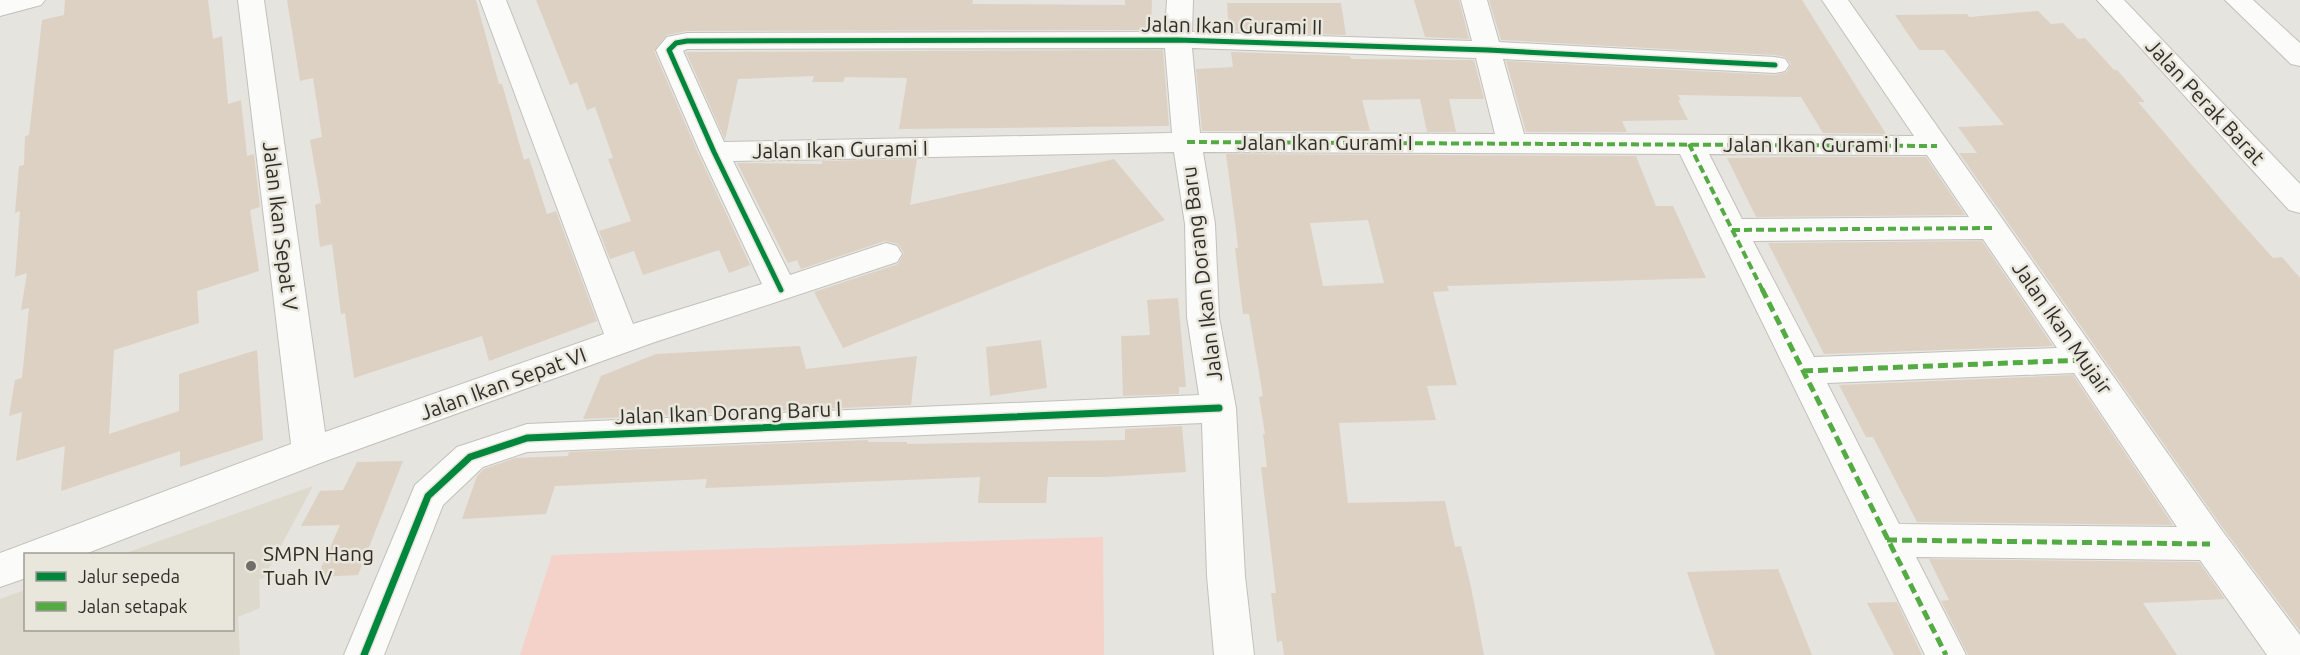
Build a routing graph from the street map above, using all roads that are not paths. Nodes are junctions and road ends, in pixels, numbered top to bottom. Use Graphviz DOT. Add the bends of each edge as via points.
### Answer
graph roads {
  1 [pos="32,0"];
  2 [pos="251,0"];
  3 [pos="493,0"];
  4 [pos="1180,0"];
  5 [pos="1474,0"];
  6 [pos="1835,0"];
  7 [pos="2110,0"];
  8 [pos="2238,0"];
  9 [pos="0,8"];
  10 [pos="1178,40"];
  11 [pos="1488,50"];
  12 [pos="2300,58"];
  13 [pos="1775,65"];
  14 [pos="1186,142"];
  15 [pos="1512,143"];
  16 [pos="1689,144"];
  17 [pos="1937,146"];
  18 [pos="714,152"];
  19 [pos="2300,203"];
  20 [pos="1993,228"];
  21 [pos="1732,230"];
  22 [pos="886,254"];
  23 [pos="781,290"];
  24 [pos="623,341"];
  25 [pos="2085,360"];
  26 [pos="1803,371"];
  27 [pos="1219,408"];
  28 [pos="310,452"];
  29 [pos="1887,540"];
  30 [pos="2210,544"];
  31 [pos="47,553"];
  32 [pos="24,562"];
  33 [pos="0,570"];
  34 [pos="364,655"];
  35 [pos="1234,655"];
  36 [pos="1946,655"];
  37 [pos="2291,655"];
  1 -- 9 [label="main road"];
  2 -- 28 [label="main road, Jalan Ikan Sepat V"];
  3 -- 24 [label="main road"];
  4 -- 10 [label="main road, Jalan Ikan Dorang Baru"];
  5 -- 11 [label="main road"];
  6 -- 17 [label="main road, Jalan Ikan Mujair"];
  7 -- 19 [label="main road, Jalan Perak Barat"];
  8 -- 12 [label="main road"];
  10 -- 11 [label="main road, Jalan Ikan Gurami II"];
  10 -- 14 [label="main road, Jalan Ikan Dorang Baru"];
  10 -- 18 [label="main road, Jalan Ikan Gurami II" via="676,43 669,50"];
  11 -- 13 [label="main road, Jalan Ikan Gurami II"];
  11 -- 15 [label="main road"];
  14 -- 15 [label="main road, Jalan Ikan Gurami I"];
  14 -- 18 [label="main road, Jalan Ikan Gurami I"];
  14 -- 27 [label="main road, Jalan Ikan Dorang Baru" via="1200,224 1203,317"];
  15 -- 16 [label="main road, Jalan Ikan Gurami I"];
  16 -- 17 [label="main road, Jalan Ikan Gurami I"];
  16 -- 21 [label="main road"];
  17 -- 20 [label="main road, Jalan Ikan Mujair"];
  18 -- 23 [label="main road"];
  20 -- 21 [label="main road"];
  20 -- 25 [label="main road, Jalan Ikan Mujair"];
  21 -- 26 [label="main road"];
  22 -- 23 [label="main road, Jalan Ikan Sepat VI"];
  23 -- 24 [label="main road, Jalan Ikan Sepat VI"];
  24 -- 28 [label="main road, Jalan Ikan Sepat VI"];
  25 -- 26 [label="main road"];
  25 -- 30 [label="main road, Jalan Ikan Mujair"];
  26 -- 29 [label="main road"];
  27 -- 34 [label="main road, Jalan Ikan Dorang Baru I" via="527,438 470,457 428,496"];
  27 -- 35 [label="main road, Jalan Ikan Dorang Baru" via="1226,576"];
  28 -- 31 [label="main road, Jalan Ikan Sepat VI"];
  29 -- 30 [label="main road"];
  29 -- 36 [label="main road"];
  30 -- 37 [label="main road, Jalan Ikan Mujair"];
  32 -- 33 [label="main road"];
}
